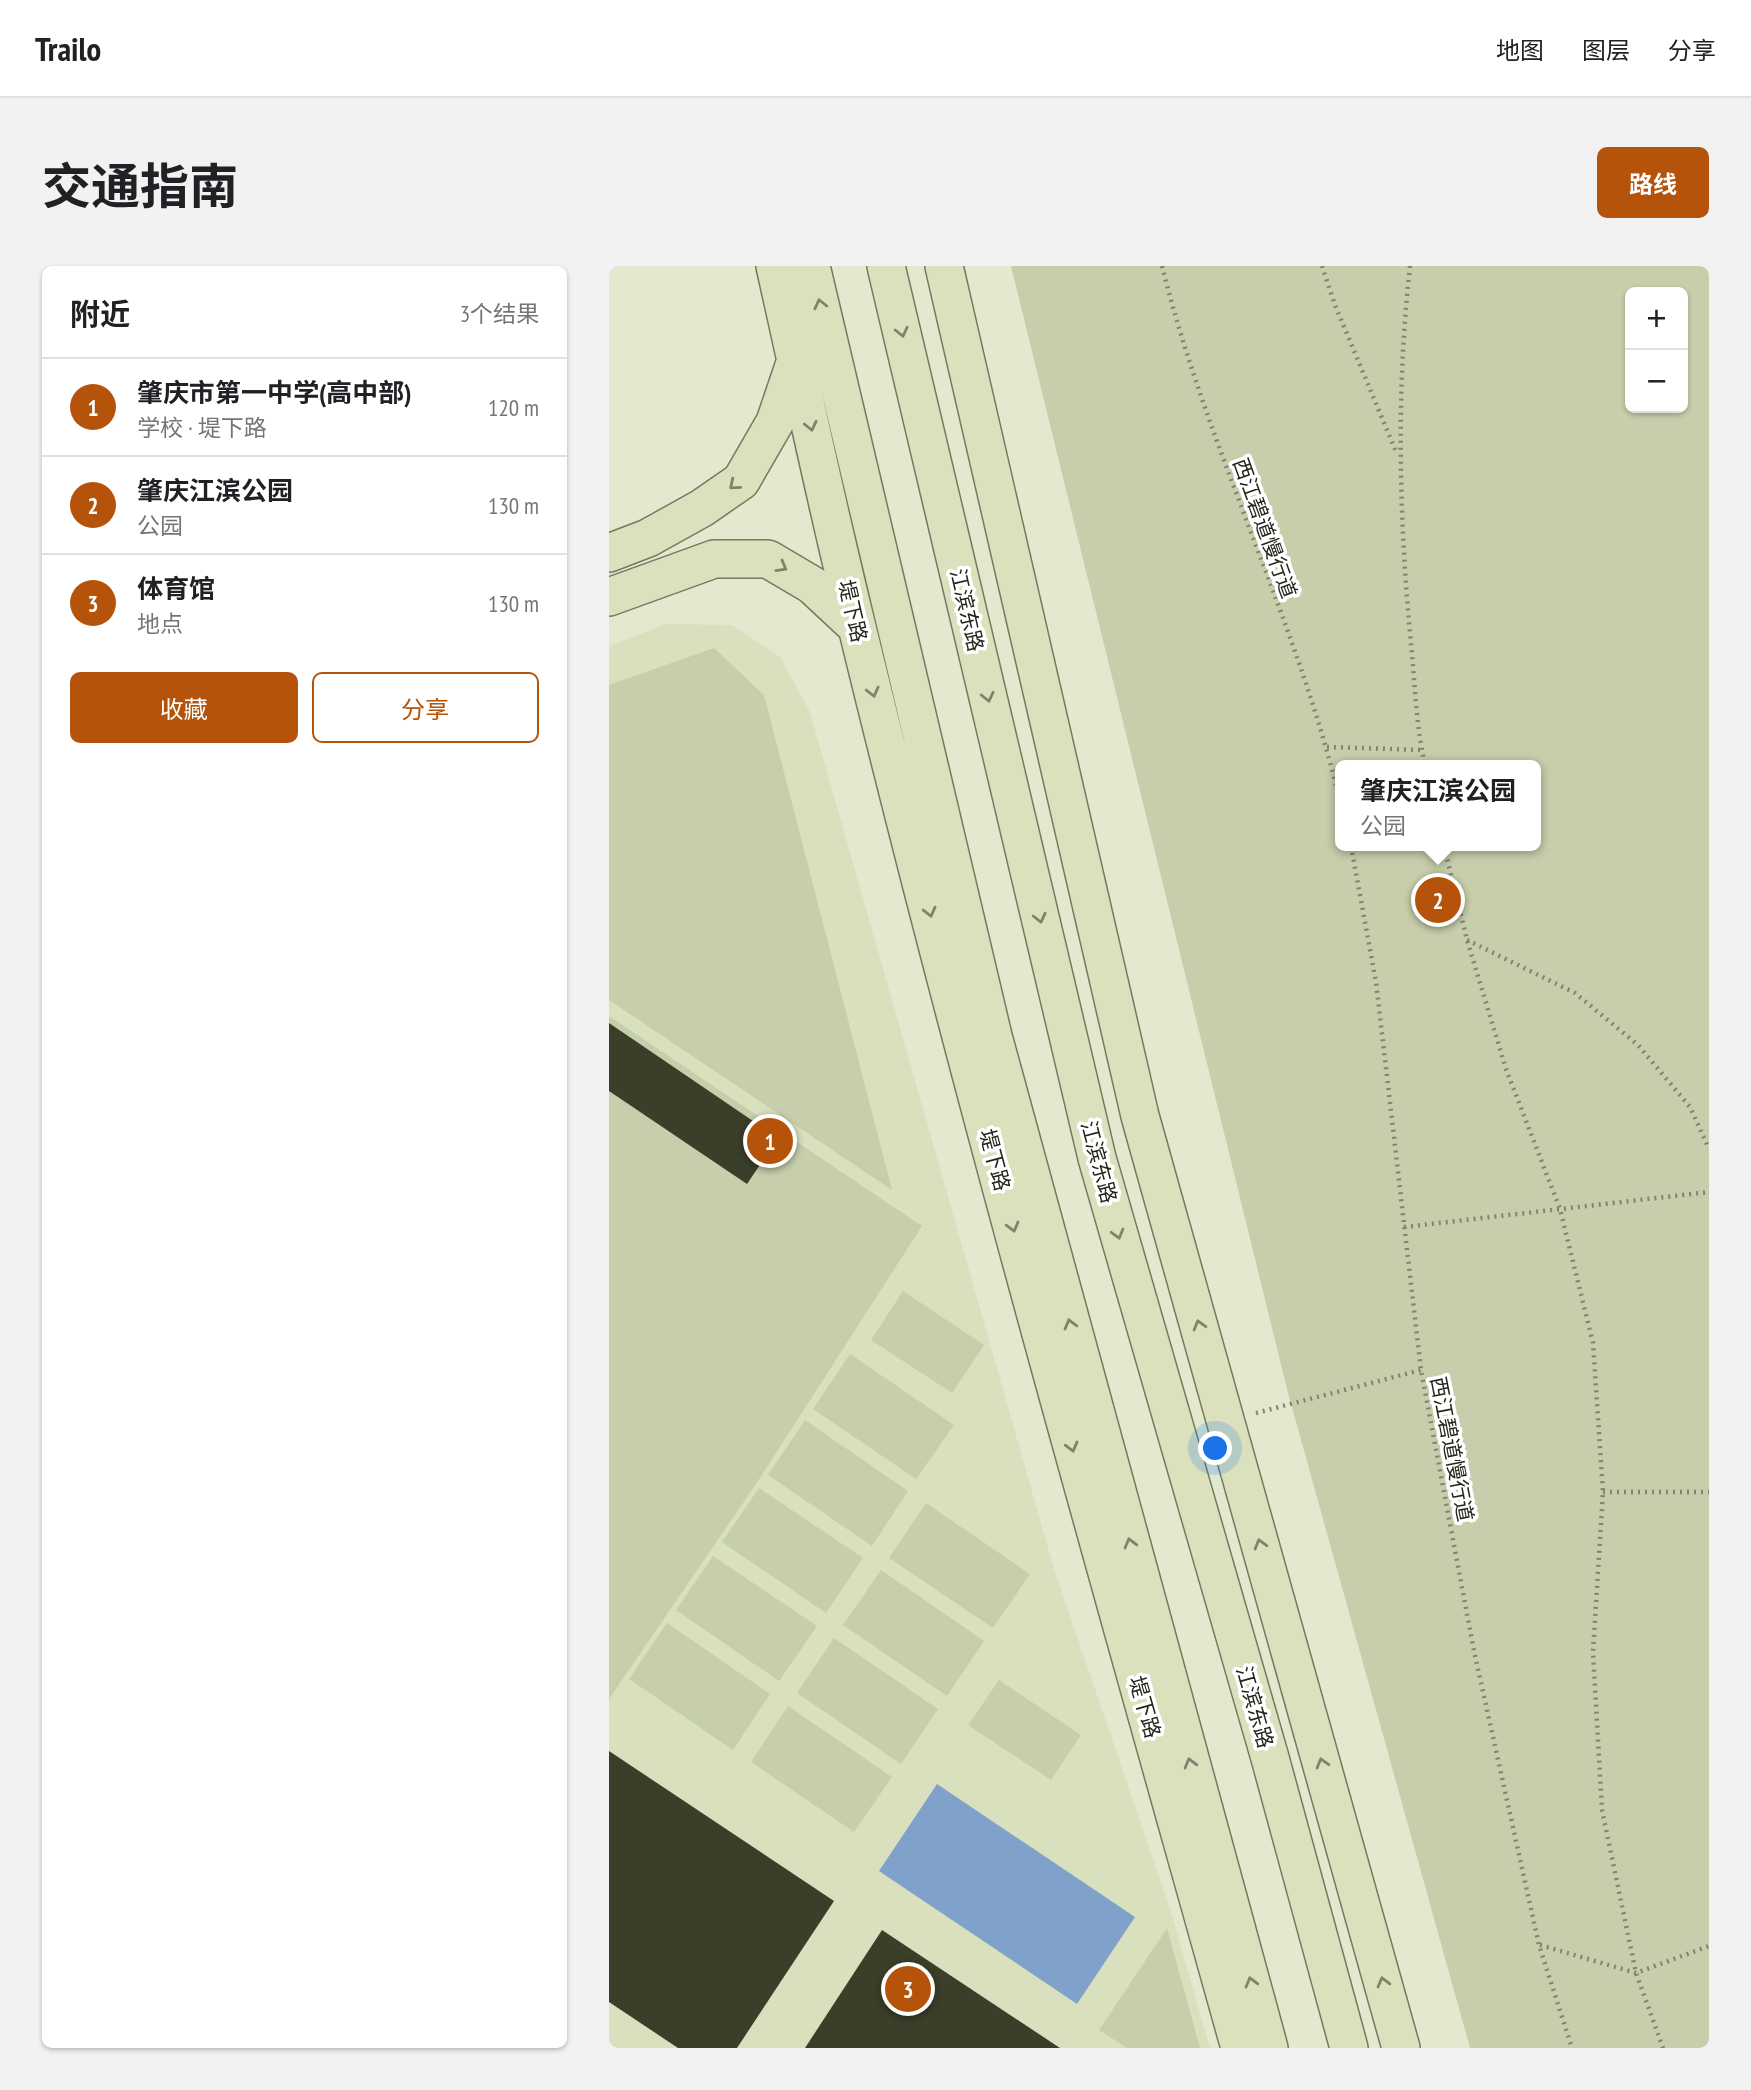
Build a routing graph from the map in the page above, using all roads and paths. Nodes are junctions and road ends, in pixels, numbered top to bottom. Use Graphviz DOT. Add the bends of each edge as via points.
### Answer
graph roads {
  1 [pos="775,266"];
  2 [pos="811,266"];
  3 [pos="886,266"];
  4 [pos="944,266"];
  5 [pos="1162,266"];
  6 [pos="1322,266"];
  7 [pos="1410,266"];
  8 [pos="796,360"];
  9 [pos="1399,458"];
  10 [pos="648,538"];
  11 [pos="609,553"];
  12 [pos="669,574"];
  13 [pos="609,597"];
  14 [pos="856,626"];
  15 [pos="1327,747"];
  16 [pos="1422,750"];
  17 [pos="1424,760"];
  18 [pos="1335,780"];
  19 [pos="1352,851"];
  20 [pos="1445,851"];
  21 [pos="1467,940"];
  22 [pos="1709,1149"];
  23 [pos="1709,1192"];
  24 [pos="1560,1209"];
  25 [pos="1404,1227"];
  26 [pos="1421,1370"];
  27 [pos="1225,1421"];
  28 [pos="1602,1492"];
  29 [pos="1709,1492"];
  30 [pos="1539,1945"];
  31 [pos="1709,1946"];
  32 [pos="1636,1973"];
  33 [pos="1240,2048"];
  34 [pos="1269,2048"];
  35 [pos="1349,2048"];
  36 [pos="1401,2048"];
  37 [pos="1573,2048"];
  38 [pos="1663,2048"];
  1 -- 8 [label="street, 堤下路"];
  34 -- 2 [label="street, 堤下路, one-way" via="993,1036"];
  3 -- 35 [label="street, 江滨东路, one-way" via="1097,1158"];
  27 -- 4 [label="street, one-way" via="1140,1116"];
  5 -- 15 [label="path, 西江碧道慢行道" via="1226,468"];
  6 -- 9 [label="path"];
  7 -- 9 [label="path"];
  8 -- 10 [label="street, one-way" via="775,422 741,481"];
  8 -- 14 [label="street, 堤下路, one-way"];
  9 -- 16 [label="path"];
  10 -- 11 [label="street"];
  10 -- 12 [label="street"];
  12 -- 13 [label="street"];
  12 -- 14 [label="street, one-way" via="714,559 768,559 813,585"];
  14 -- 33 [label="street, 堤下路, one-way" via="1071,1444"];
  15 -- 16 [label="path"];
  15 -- 18 [label="path, 西江碧道慢行道"];
  16 -- 17 [label="path"];
  19 -- 25 [label="path, 西江碧道慢行道" via="1376,982"];
  20 -- 21 [label="path"];
  21 -- 22 [label="path" via="1575,993 1638,1045 1691,1107"];
  21 -- 24 [label="path" via="1506,1069"];
  23 -- 24 [label="path"];
  24 -- 25 [label="path"];
  24 -- 28 [label="path" via="1593,1343"];
  25 -- 26 [label="path, 西江碧道慢行道"];
  26 -- 27 [label="path"];
  26 -- 30 [label="path, 西江碧道慢行道" via="1474,1651"];
  36 -- 27 [label="street, one-way"];
  28 -- 29 [label="path"];
  28 -- 32 [label="path" via="1593,1652 1602,1810"];
  30 -- 32 [label="path"];
  30 -- 37 [label="path, 西江碧道慢行道"];
  31 -- 32 [label="path"];
  32 -- 38 [label="path"];
}
